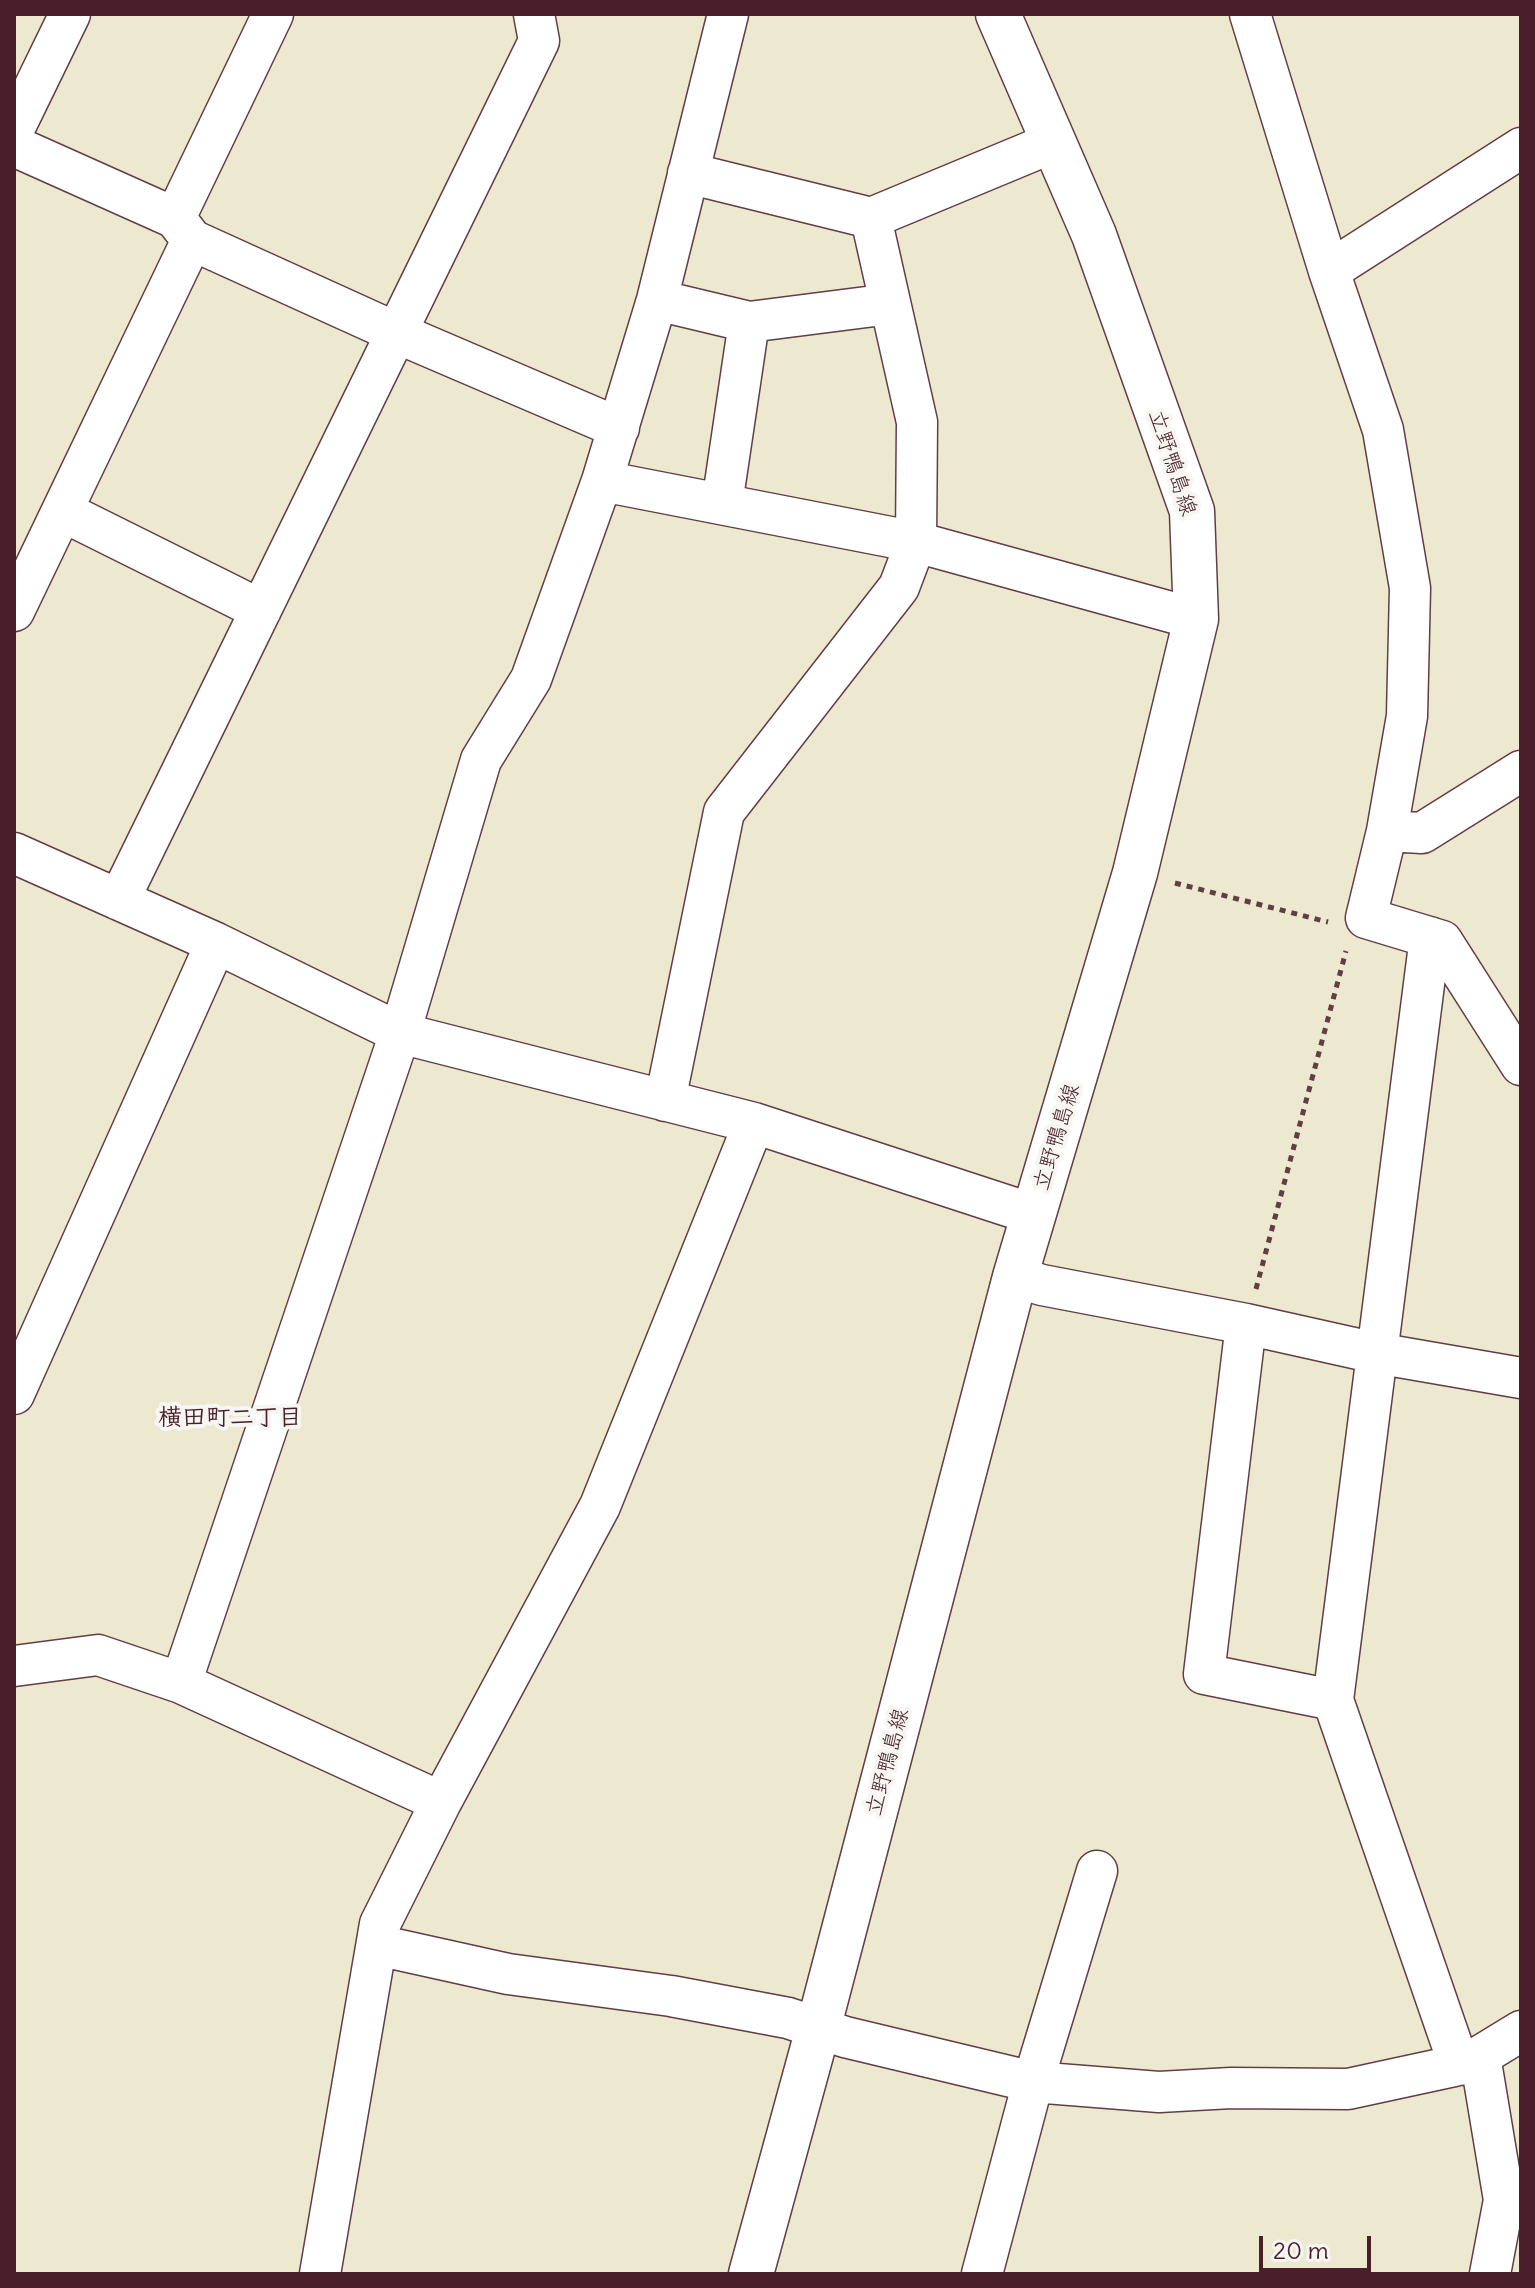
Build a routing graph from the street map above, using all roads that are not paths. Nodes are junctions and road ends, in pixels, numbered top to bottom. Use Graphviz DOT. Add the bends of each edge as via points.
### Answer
graph roads {
  1 [pos="70,14"];
  2 [pos="273,14"];
  3 [pos="534,14"];
  4 [pos="728,14"];
  5 [pos="998,14"];
  6 [pos="1250,14"];
  7 [pos="14,129"];
  8 [pos="1054,142"];
  9 [pos="14,146"];
  10 [pos="1521,148"];
  11 [pos="688,173"];
  12 [pos="871,218"];
  13 [pos="183,229"];
  14 [pos="1329,271"];
  15 [pos="657,300"];
  16 [pos="890,304"];
  17 [pos="749,322"];
  18 [pos="397,333"];
  19 [pos="619,428"];
  20 [pos="602,481"];
  21 [pos="722,504"];
  22 [pos="62,511"];
  23 [pos="916,542"];
  24 [pos="261,610"];
  25 [pos="14,611"];
  26 [pos="1196,619"];
  27 [pos="1521,771"];
  28 [pos="1387,831"];
  29 [pos="16,860"];
  30 [pos="119,900"];
  31 [pos="1430,937"];
  32 [pos="216,943"];
  33 [pos="400,1033"];
  34 [pos="1521,1065"];
  35 [pos="665,1101"];
  36 [pos="754,1123"];
  37 [pos="1034,1213"];
  38 [pos="1015,1277"];
  39 [pos="1246,1324"];
  40 [pos="1376,1353"];
  41 [pos="1521,1378"];
  42 [pos="14,1394"];
  43 [pos="14,1666"];
  44 [pos="181,1683"];
  45 [pos="1333,1700"];
  46 [pos="441,1802"];
  47 [pos="1097,1871"];
  48 [pos="377,1945"];
  49 [pos="818,2029"];
  50 [pos="1521,2031"];
  51 [pos="1469,2061"];
  52 [pos="1033,2082"];
  53 [pos="320,2274"];
  54 [pos="751,2274"];
  55 [pos="982,2274"];
  56 [pos="1490,2274"];
  1 -- 7 [label="street"];
  2 -- 13 [label="street"];
  3 -- 18 [label="street" via="539,41"];
  4 -- 11 [label="street"];
  5 -- 8 [label="main road, 立野鴨島線"];
  6 -- 14 [label="street"];
  8 -- 12 [label="street"];
  8 -- 26 [label="main road, 立野鴨島線" via="1094,235 1192,511"];
  9 -- 13 [label="street"];
  10 -- 14 [label="street"];
  11 -- 12 [label="street"];
  11 -- 15 [label="street"];
  12 -- 16 [label="street"];
  13 -- 18 [label="street"];
  13 -- 22 [label="street"];
  14 -- 28 [label="street" via="1383,430 1410,588 1407,716"];
  15 -- 17 [label="street"];
  15 -- 19 [label="street"];
  16 -- 17 [label="street"];
  16 -- 23 [label="street" via="917,422"];
  17 -- 21 [label="street"];
  18 -- 19 [label="street"];
  18 -- 24 [label="street"];
  19 -- 20 [label="street"];
  20 -- 21 [label="street"];
  20 -- 33 [label="street" via="531,679 481,760"];
  21 -- 23 [label="street"];
  22 -- 24 [label="street"];
  22 -- 25 [label="street"];
  23 -- 26 [label="street"];
  23 -- 35 [label="street" via="899,587 724,812"];
  24 -- 30 [label="street"];
  26 -- 37 [label="main road, 立野鴨島線" via="1135,873"];
  27 -- 28 [label="street" via="1422,833"];
  28 -- 31 [label="street" via="1359,923"];
  29 -- 30 [label="street"];
  30 -- 32 [label="street"];
  31 -- 34 [label="street" via="1442,941"];
  31 -- 40 [label="street"];
  32 -- 33 [label="street"];
  32 -- 42 [label="street"];
  33 -- 35 [label="street"];
  33 -- 44 [label="street"];
  35 -- 36 [label="street"];
  36 -- 37 [label="street"];
  36 -- 46 [label="street" via="600,1506"];
  37 -- 38 [label="main road, 立野鴨島線"];
  38 -- 39 [label="street"];
  38 -- 49 [label="main road, 立野鴨島線"];
  39 -- 40 [label="street"];
  39 -- 45 [label="street" via="1204,1674"];
  40 -- 41 [label="street"];
  40 -- 45 [label="street"];
  43 -- 44 [label="street" via="98,1655"];
  44 -- 46 [label="street"];
  45 -- 51 [label="street"];
  46 -- 48 [label="street" via="380,1924"];
  47 -- 52 [label="street"];
  48 -- 49 [label="street" via="508,1974 685,1998"];
  48 -- 53 [label="street"];
  49 -- 52 [label="street"];
  49 -- 54 [label="main road, 立野鴨島線"];
  50 -- 51 [label="street"];
  51 -- 52 [label="street" via="1348,2089 1159,2092"];
  51 -- 56 [label="street" via="1504,2200"];
  52 -- 55 [label="street"];
}
